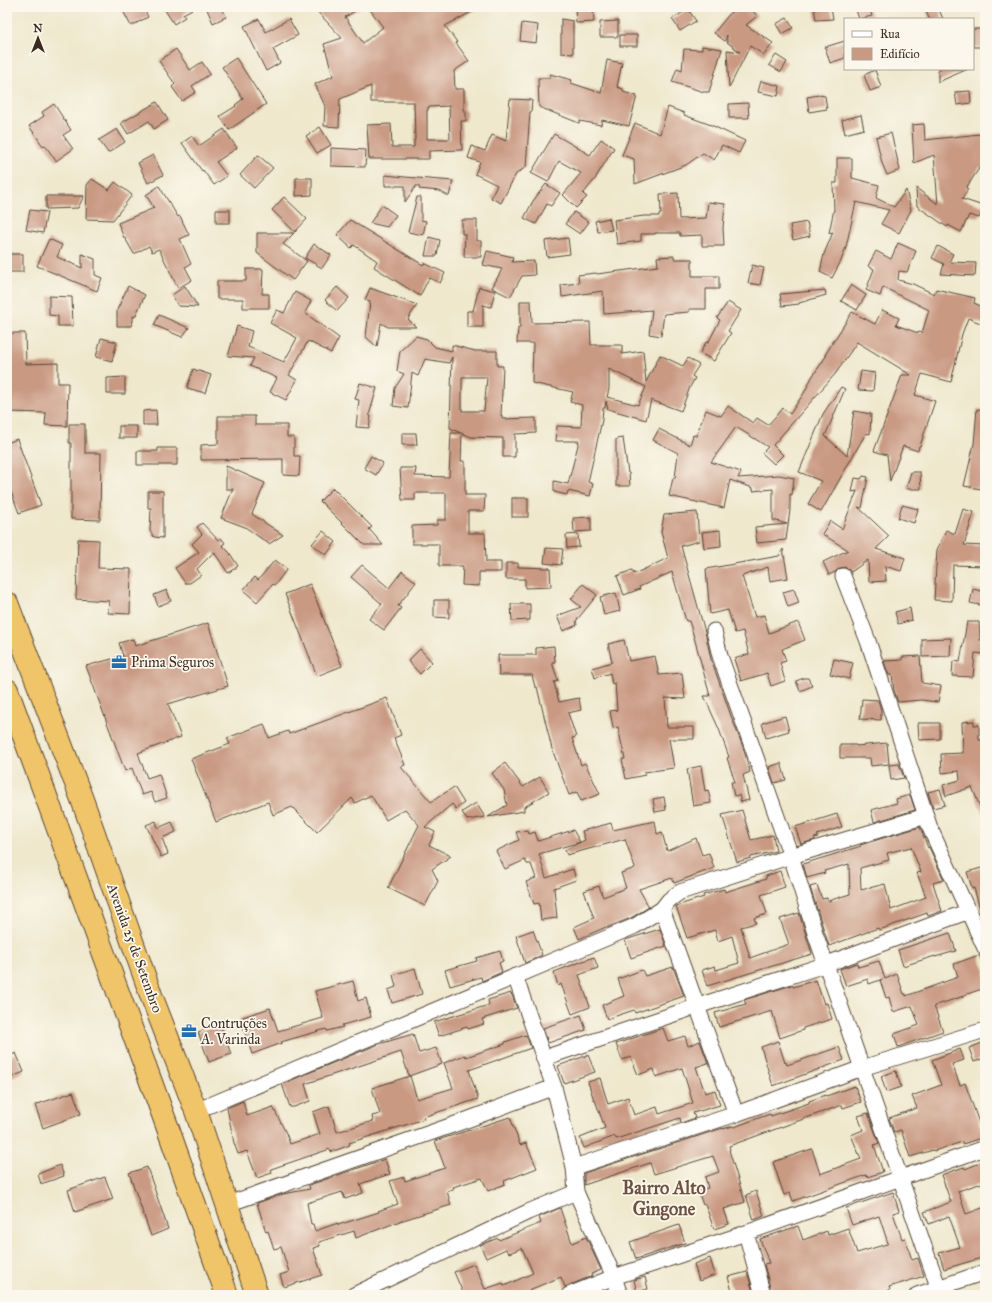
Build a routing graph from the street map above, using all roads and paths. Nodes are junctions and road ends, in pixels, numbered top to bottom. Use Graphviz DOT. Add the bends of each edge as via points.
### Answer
graph roads {
  1 [pos="843,576"];
  2 [pos="7,603"];
  3 [pos="714,631"];
  4 [pos="7,690"];
  5 [pos="926,816"];
  6 [pos="791,856"];
  7 [pos="662,909"];
  8 [pos="969,911"];
  9 [pos="985,948"];
  10 [pos="827,964"];
  11 [pos="515,976"];
  12 [pos="698,1006"];
  13 [pos="985,1030"];
  14 [pos="544,1058"];
  15 [pos="862,1068"];
  16 [pos="554,1087"];
  17 [pos="196,1111"];
  18 [pos="736,1114"];
  19 [pos="985,1148"];
  20 [pos="574,1167"];
  21 [pos="901,1178"];
  22 [pos="576,1192"];
  23 [pos="228,1204"];
  24 [pos="746,1233"];
  25 [pos="985,1272"];
  26 [pos="614,1277"];
  27 [pos="940,1291"];
  28 [pos="227,1295"];
  29 [pos="257,1295"];
  30 [pos="354,1295"];
  31 [pos="569,1295"];
  32 [pos="620,1295"];
  33 [pos="763,1295"];
  34 [pos="917,1295"];
  1 -- 5 [label="street" via="868,641"];
  2 -- 17 [label="highway, Avenida 25 de Setembro"];
  3 -- 6 [label="street" via="720,656"];
  4 -- 28 [label="highway"];
  5 -- 6 [label="street"];
  5 -- 8 [label="street"];
  6 -- 7 [label="street" via="680,892"];
  6 -- 10 [label="street"];
  7 -- 11 [label="street" via="635,926"];
  7 -- 12 [label="street"];
  8 -- 9 [label="street"];
  8 -- 10 [label="street"];
  10 -- 12 [label="street"];
  10 -- 15 [label="street"];
  11 -- 14 [label="street"];
  11 -- 17 [label="street"];
  12 -- 14 [label="street"];
  12 -- 18 [label="street"];
  13 -- 15 [label="street"];
  14 -- 16 [label="street"];
  15 -- 18 [label="street"];
  15 -- 21 [label="street"];
  16 -- 20 [label="street"];
  16 -- 23 [label="street"];
  17 -- 23 [label="highway, Avenida 25 de Setembro"];
  18 -- 20 [label="street"];
  19 -- 21 [label="street"];
  20 -- 22 [label="street"];
  21 -- 24 [label="street"];
  21 -- 27 [label="street"];
  22 -- 26 [label="street"];
  22 -- 30 [label="street" via="528,1212"];
  23 -- 29 [label="highway, Avenida 25 de Setembro"];
  24 -- 26 [label="street"];
  24 -- 33 [label="street"];
  25 -- 27 [label="street"];
  26 -- 31 [label="street"];
  26 -- 32 [label="street"];
  27 -- 34 [label="street"];
}
